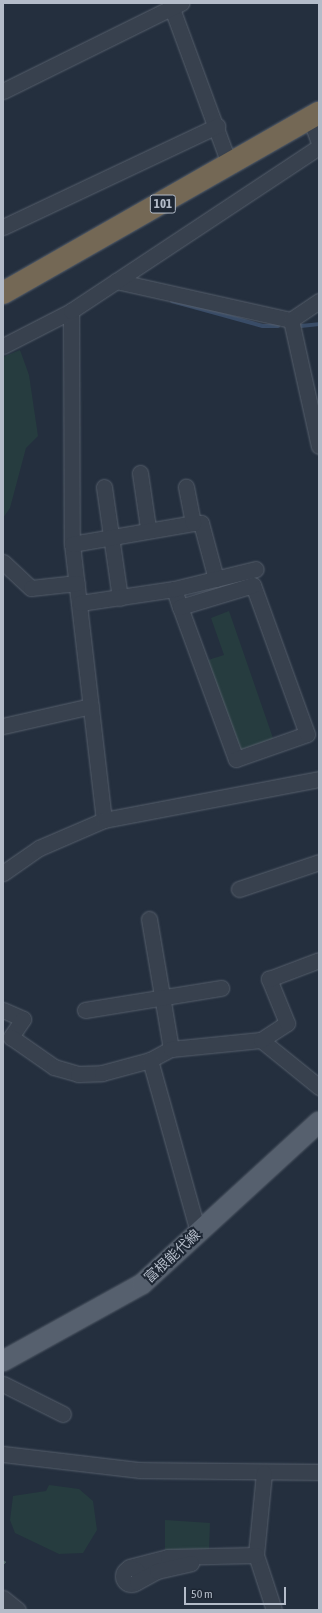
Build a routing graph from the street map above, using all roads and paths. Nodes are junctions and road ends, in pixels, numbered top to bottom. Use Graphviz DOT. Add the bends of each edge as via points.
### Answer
graph roads {
  1 [pos="174,5"];
  2 [pos="3,91"];
  3 [pos="314,115"];
  4 [pos="217,126"];
  5 [pos="319,143"];
  6 [pos="319,147"];
  7 [pos="230,166"];
  8 [pos="3,227"];
  9 [pos="116,281"];
  10 [pos="4,292"];
  11 [pos="319,301"];
  12 [pos="71,311"];
  13 [pos="313,311"];
  14 [pos="291,320"];
  15 [pos="3,346"];
  16 [pos="319,446"];
  17 [pos="140,473"];
  18 [pos="104,487"];
  19 [pos="186,487"];
  20 [pos="193,523"];
  21 [pos="148,528"];
  22 [pos="112,537"];
  23 [pos="72,544"];
  24 [pos="3,562"];
  25 [pos="256,569"];
  26 [pos="216,579"];
  27 [pos="77,583"];
  28 [pos="174,589"];
  29 [pos="120,598"];
  30 [pos="80,603"];
  31 [pos="180,607"];
  32 [pos="91,706"];
  33 [pos="3,726"];
  34 [pos="319,779"];
  35 [pos="104,820"];
  36 [pos="319,862"];
  37 [pos="3,873"];
  38 [pos="239,889"];
  39 [pos="149,919"];
  40 [pos="319,960"];
  41 [pos="221,988"];
  42 [pos="161,998"];
  43 [pos="3,1010"];
  44 [pos="85,1010"];
  45 [pos="261,1040"];
  46 [pos="171,1049"];
  47 [pos="150,1060"];
  48 [pos="319,1087"];
  49 [pos="319,1122"];
  50 [pos="198,1232"];
  51 [pos="3,1361"];
  52 [pos="3,1384"];
  53 [pos="62,1414"];
  54 [pos="3,1454"];
  55 [pos="319,1472"];
  56 [pos="264,1473"];
  57 [pos="257,1558"];
  58 [pos="3,1561"];
  59 [pos="6,1563"];
  60 [pos="3,1598"];
  61 [pos="18,1610"];
  62 [pos="274,1610"];
  1 -- 2 [label="street"];
  1 -- 4 [label="street"];
  3 -- 5 [label="street"];
  3 -- 7 [label="highway, 101"];
  4 -- 7 [label="street"];
  4 -- 8 [label="street"];
  6 -- 9 [label="street"];
  7 -- 10 [label="highway, 101"];
  9 -- 12 [label="street"];
  9 -- 14 [label="street"];
  11 -- 13 [label="street"];
  12 -- 15 [label="street"];
  12 -- 23 [label="street"];
  13 -- 14 [label="street"];
  14 -- 16 [label="street"];
  17 -- 21 [label="street"];
  18 -- 22 [label="street"];
  19 -- 20 [label="street"];
  20 -- 21 [label="street"];
  20 -- 26 [label="street" via="201,522"];
  21 -- 22 [label="street"];
  22 -- 23 [label="street"];
  22 -- 29 [label="street"];
  23 -- 27 [label="street"];
  24 -- 27 [label="street" via="31,588"];
  25 -- 26 [label="street"];
  26 -- 28 [label="street"];
  27 -- 30 [label="street"];
  28 -- 29 [label="street"];
  28 -- 31 [label="street"];
  29 -- 30 [label="street"];
  30 -- 32 [label="street"];
  31 -- 31 [label="street" via="236,759 307,734 254,585"];
  32 -- 33 [label="street"];
  32 -- 35 [label="street"];
  34 -- 35 [label="street"];
  35 -- 37 [label="street" via="39,848"];
  36 -- 38 [label="street"];
  39 -- 42 [label="street"];
  40 -- 45 [label="street" via="269,979 287,1023"];
  41 -- 42 [label="street"];
  42 -- 44 [label="street"];
  42 -- 46 [label="street"];
  43 -- 47 [label="street" via="23,1019 10,1037 54,1066 78,1074 102,1073"];
  45 -- 46 [label="street"];
  45 -- 48 [label="street"];
  46 -- 47 [label="street"];
  47 -- 50 [label="street"];
  49 -- 50 [label="main road, 富根能代線"];
  50 -- 51 [label="main road, 富根能代線" via="142,1284"];
  52 -- 53 [label="street"];
  54 -- 56 [label="street" via="140,1470"];
  55 -- 56 [label="street"];
  56 -- 57 [label="street"];
  57 -- 57 [label="street" via="185,1564 157,1571 137,1582 138,1572 129,1567 168,1557"];
  57 -- 62 [label="street"];
  58 -- 59 [label="path"];
  60 -- 61 [label="street"];
}
